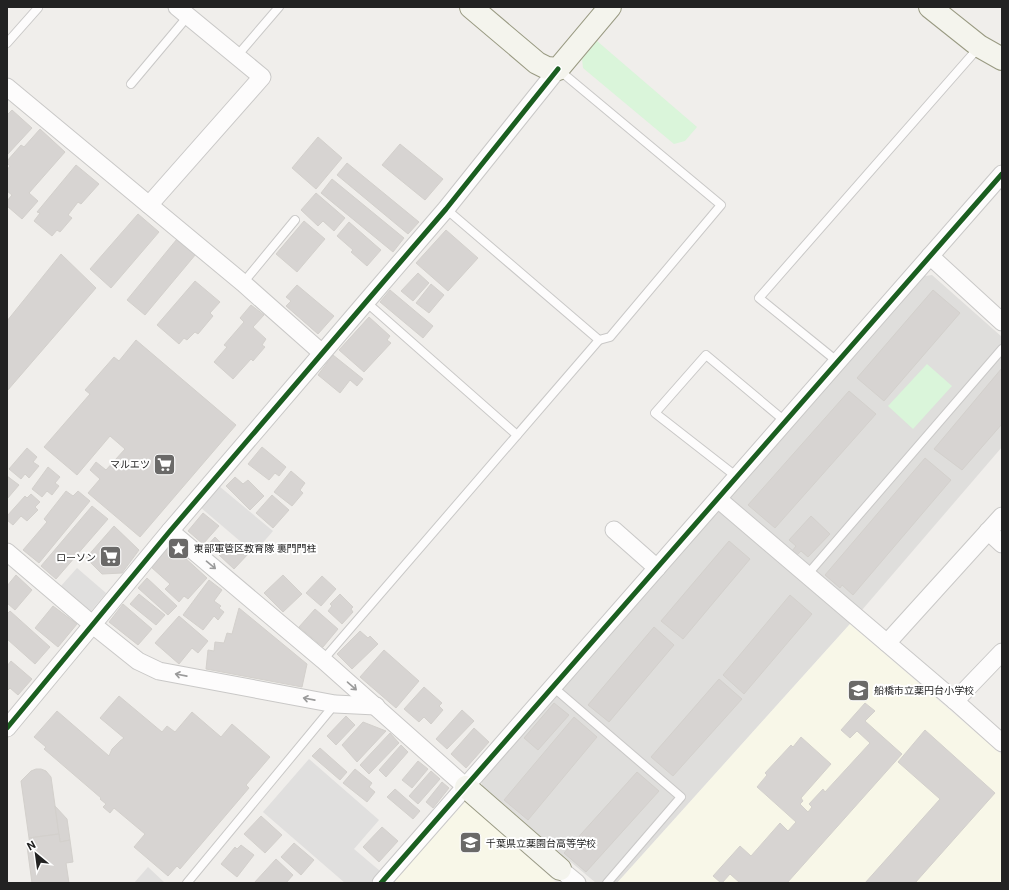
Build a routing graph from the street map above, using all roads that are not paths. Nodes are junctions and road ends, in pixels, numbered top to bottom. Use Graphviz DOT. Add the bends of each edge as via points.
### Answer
graph roads {
  1 [pos="279,7"];
  2 [pos="471,7"];
  3 [pos="610,7"];
  4 [pos="930,7"];
  5 [pos="38,8"];
  6 [pos="182,11"];
  7 [pos="7,43"];
  8 [pos="979,46"];
  9 [pos="237,56"];
  10 [pos="1002,59"];
  11 [pos="558,69"];
  12 [pos="132,84"];
  13 [pos="7,87"];
  14 [pos="1002,174"];
  15 [pos="149,205"];
  16 [pos="446,209"];
  17 [pos="295,220"];
  18 [pos="930,256"];
  19 [pos="243,283"];
  20 [pos="366,302"];
  21 [pos="1002,322"];
  22 [pos="599,340"];
  23 [pos="1002,349"];
  24 [pos="322,353"];
  25 [pos="838,362"];
  26 [pos="786,422"];
  27 [pos="517,435"];
  28 [pos="737,477"];
  29 [pos="718,499"];
  30 [pos="1002,516"];
  31 [pos="614,530"];
  32 [pos="170,531"];
  33 [pos="988,531"];
  34 [pos="1002,544"];
  35 [pos="7,552"];
  36 [pos="657,568"];
  37 [pos="807,574"];
  38 [pos="93,625"];
  39 [pos="887,643"];
  40 [pos="1002,652"];
  41 [pos="323,660"];
  42 [pos="553,687"];
  43 [pos="955,701"];
  44 [pos="335,704"];
  45 [pos="376,706"];
  46 [pos="7,728"];
  47 [pos="1000,737"];
  48 [pos="466,787"];
  49 [pos="560,869"];
  50 [pos="187,883"];
  51 [pos="381,883"];
  52 [pos="577,883"];
  53 [pos="607,883"];
  1 -- 9 [label="lane"];
  2 -- 11 [label="street" via="537,63 547,68"];
  3 -- 11 [label="street"];
  4 -- 8 [label="street"];
  5 -- 7 [label="lane"];
  6 -- 9 [label="street"];
  6 -- 12 [label="lane"];
  8 -- 10 [label="street"];
  8 -- 25 [label="lane" via="759,298"];
  9 -- 15 [label="street" via="262,77"];
  11 -- 16 [label="street"];
  11 -- 22 [label="lane" via="721,205 610,337"];
  13 -- 15 [label="street"];
  14 -- 18 [label="street"];
  15 -- 19 [label="street"];
  16 -- 20 [label="street"];
  16 -- 22 [label="lane"];
  17 -- 19 [label="lane"];
  18 -- 21 [label="street"];
  18 -- 25 [label="street"];
  19 -- 24 [label="street"];
  20 -- 24 [label="street"];
  20 -- 27 [label="lane"];
  22 -- 27 [label="lane"];
  23 -- 37 [label="lane"];
  24 -- 32 [label="street"];
  25 -- 26 [label="street"];
  26 -- 28 [label="street"];
  26 -- 28 [label="lane" via="706,355 655,413"];
  27 -- 41 [label="lane"];
  28 -- 29 [label="street"];
  29 -- 36 [label="street"];
  29 -- 37 [label="street"];
  30 -- 33 [label="street"];
  31 -- 36 [label="street"];
  32 -- 38 [label="street"];
  32 -- 41 [label="street, one-way"];
  33 -- 34 [label="street"];
  33 -- 39 [label="street"];
  35 -- 38 [label="street"];
  36 -- 42 [label="street"];
  37 -- 39 [label="street"];
  44 -- 38 [label="street, one-way" via="159,671 138,661"];
  38 -- 46 [label="street"];
  39 -- 43 [label="street"];
  40 -- 43 [label="street"];
  41 -- 45 [label="street, one-way"];
  42 -- 48 [label="street"];
  42 -- 53 [label="lane" via="681,797"];
  43 -- 47 [label="street"];
  44 -- 45 [label="street"];
  44 -- 50 [label="lane"];
  45 -- 48 [label="street"];
  48 -- 49 [label="street"];
  48 -- 51 [label="street"];
  49 -- 52 [label="street"];
}
